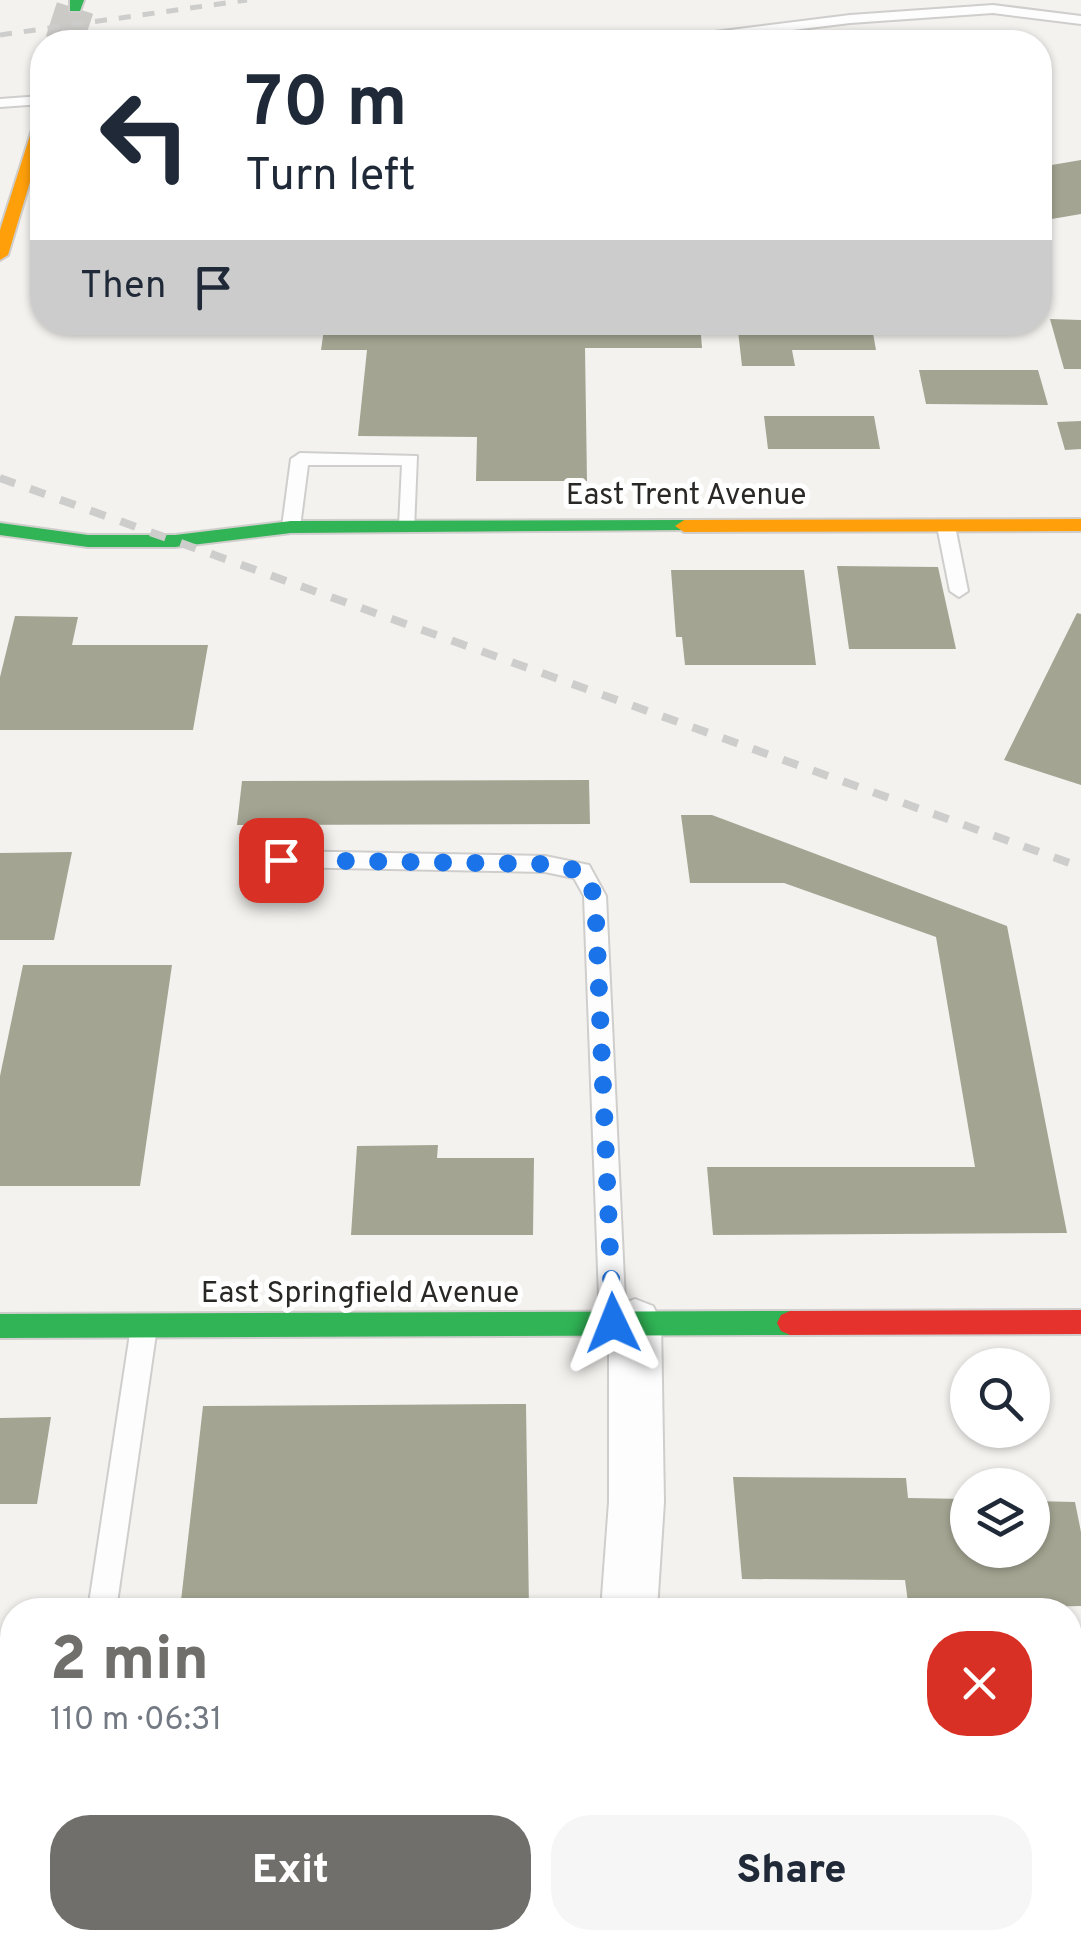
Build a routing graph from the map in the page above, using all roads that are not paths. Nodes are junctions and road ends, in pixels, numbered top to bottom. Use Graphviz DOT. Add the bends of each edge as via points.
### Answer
graph roads {
  1 [pos="1081,20"];
  2 [pos="762,30"];
  3 [pos="30,101"];
  4 [pos="0,102"];
  5 [pos="30,159"];
  6 [pos="0,255"];
  7 [pos="200,516"];
  8 [pos="75,517"];
  9 [pos="408,526"];
  10 [pos="946,526"];
  11 [pos="1081,526"];
  12 [pos="291,527"];
  13 [pos="0,528"];
  14 [pos="959,591"];
  15 [pos="281,860"];
  16 [pos="624,1322"];
  17 [pos="1081,1322"];
  18 [pos="0,1326"];
  19 [pos="144,1326"];
  20 [pos="104,1598"];
  21 [pos="630,1598"];
  1 -- 2 [label="lane" via="993,10"];
  3 -- 4 [label="lane"];
  5 -- 6 [label="main road"];
  7 -- 12 [label="main road, East Trent Avenue"];
  8 -- 13 [label="main road, East Trent Avenue"];
  9 -- 10 [label="main road, East Trent Avenue"];
  9 -- 12 [label="main road, East Trent Avenue"];
  9 -- 12 [label="lane" via="412,460 300,459"];
  10 -- 11 [label="main road, East Trent Avenue"];
  10 -- 14 [label="lane"];
  12 -- 13 [label="main road, East Trent Avenue" via="176,541 88,542"];
  15 -- 16 [label="lane" via="545,864 581,871 595,896"];
  16 -- 17 [label="main road, East Springfield Avenue"];
  16 -- 19 [label="main road, East Springfield Avenue"];
  16 -- 21 [label="street" via="639,1485"];
  18 -- 19 [label="main road, East Springfield Avenue"];
  19 -- 20 [label="lane"];
}
